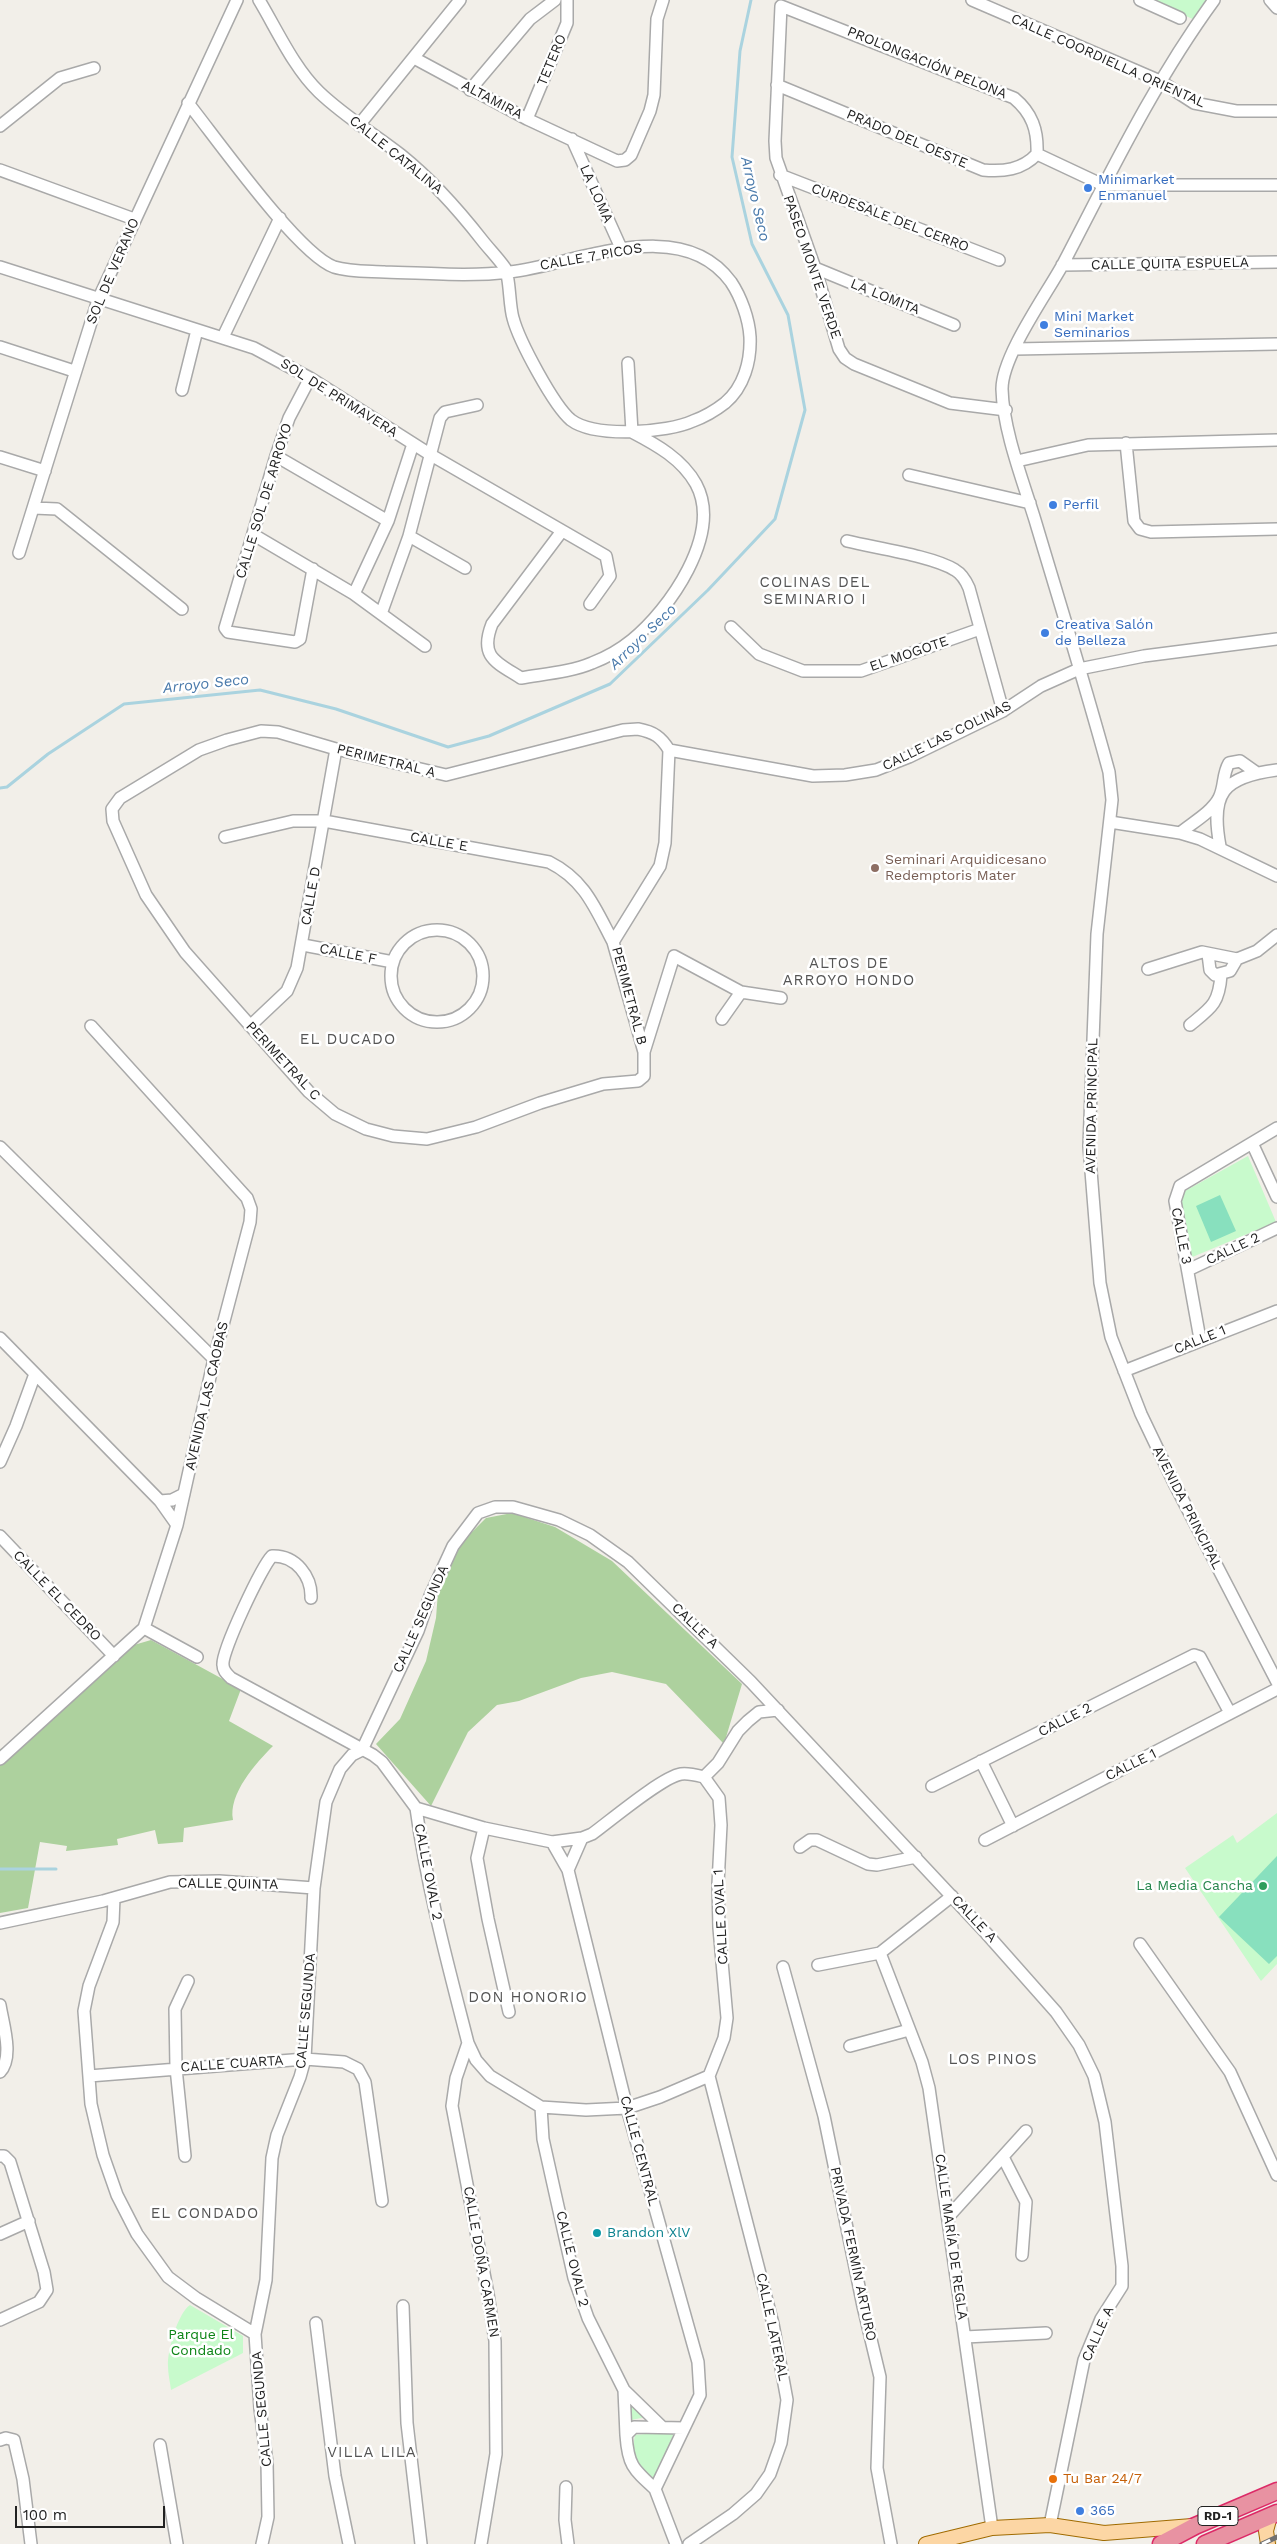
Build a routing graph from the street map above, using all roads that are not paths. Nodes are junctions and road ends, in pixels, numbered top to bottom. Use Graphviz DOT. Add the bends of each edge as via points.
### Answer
graph roads {
  1 [pos="237,0"];
  2 [pos="259,0"];
  3 [pos="460,0"];
  4 [pos="555,0"];
  5 [pos="566,0"];
  6 [pos="663,0"];
  7 [pos="972,0"];
  8 [pos="1140,0"];
  9 [pos="1214,0"];
  10 [pos="1270,0"];
  11 [pos="781,6"];
  12 [pos="1277,8"];
  13 [pos="1180,18"];
  14 [pos="414,58"];
  15 [pos="94,68"];
  16 [pos="1160,82"];
  17 [pos="777,85"];
  18 [pos="470,90"];
  19 [pos="188,103"];
  20 [pos="1277,111"];
  21 [pos="527,119"];
  22 [pos="359,125"];
  23 [pos="1,126"];
  24 [pos="572,139"];
  25 [pos="1037,154"];
  26 [pos="0,170"];
  27 [pos="780,175"];
  28 [pos="1103,185"];
  29 [pos="1277,185"];
  30 [pos="280,218"];
  31 [pos="134,219"];
  32 [pos="621,248"];
  33 [pos="999,260"];
  34 [pos="1277,262"];
  35 [pos="1062,265"];
  36 [pos="0,267"];
  37 [pos="815,268"];
  38 [pos="508,272"];
  39 [pos="98,300"];
  40 [pos="954,325"];
  41 [pos="197,330"];
  42 [pos="223,337"];
  43 [pos="1277,344"];
  44 [pos="0,347"];
  45 [pos="1015,349"];
  46 [pos="628,363"];
  47 [pos="74,371"];
  48 [pos="310,378"];
  49 [pos="182,390"];
  50 [pos="477,405"];
  51 [pos="1006,410"];
  52 [pos="632,432"];
  53 [pos="1277,440"];
  54 [pos="1126,443"];
  55 [pos="413,444"];
  56 [pos="431,455"];
  57 [pos="276,456"];
  58 [pos="0,457"];
  59 [pos="1017,461"];
  60 [pos="45,471"];
  61 [pos="909,475"];
  62 [pos="1030,503"];
  63 [pos="34,508"];
  64 [pos="388,521"];
  65 [pos="1277,529"];
  66 [pos="562,531"];
  67 [pos="254,535"];
  68 [pos="409,536"];
  69 [pos="847,541"];
  70 [pos="19,553"];
  71 [pos="465,568"];
  72 [pos="313,569"];
  73 [pos="354,594"];
  74 [pos="590,604"];
  75 [pos="182,610"];
  76 [pos="381,614"];
  77 [pos="731,627"];
  78 [pos="980,630"];
  79 [pos="1277,639"];
  80 [pos="425,646"];
  81 [pos="1079,669"];
  82 [pos="1003,711"];
  83 [pos="336,749"];
  84 [pos="669,750"];
  85 [pos="1277,770"];
  86 [pos="1257,773"];
  87 [pos="1219,798"];
  88 [pos="112,809"];
  89 [pos="324,821"];
  90 [pos="1110,822"];
  91 [pos="1180,833"];
  92 [pos="225,837"];
  93 [pos="1220,846"];
  94 [pos="1277,876"];
  95 [pos="1277,935"];
  96 [pos="613,942"];
  97 [pos="303,945"];
  98 [pos="1208,954"];
  99 [pos="1237,960"];
  100 [pos="393,962"];
  101 [pos="1148,970"];
  102 [pos="1221,975"];
  103 [pos="741,992"];
  104 [pos="781,998"];
  105 [pos="722,1019"];
  106 [pos="91,1026"];
  107 [pos="250,1026"];
  108 [pos="1190,1026"];
  109 [pos="644,1052"];
  110 [pos="644,1076"];
  111 [pos="1277,1128"];
  112 [pos="1252,1143"];
  113 [pos="0,1147"];
  114 [pos="1277,1197"];
  115 [pos="1277,1228"];
  116 [pos="1188,1270"];
  117 [pos="1277,1310"];
  118 [pos="0,1339"];
  119 [pos="1200,1339"];
  120 [pos="214,1359"];
  121 [pos="1124,1371"];
  122 [pos="35,1374"];
  123 [pos="0,1462"];
  124 [pos="184,1494"];
  125 [pos="160,1501"];
  126 [pos="478,1513"];
  127 [pos="177,1525"];
  128 [pos="0,1536"];
  129 [pos="311,1598"];
  130 [pos="144,1628"];
  131 [pos="114,1656"];
  132 [pos="197,1657"];
  133 [pos="1277,1682"];
  134 [pos="1277,1689"];
  135 [pos="778,1710"];
  136 [pos="1230,1713"];
  137 [pos="362,1750"];
  138 [pos="0,1759"];
  139 [pos="981,1762"];
  140 [pos="704,1777"];
  141 [pos="932,1786"];
  142 [pos="416,1808"];
  143 [pos="1013,1826"];
  144 [pos="484,1828"];
  145 [pos="582,1838"];
  146 [pos="985,1840"];
  147 [pos="552,1842"];
  148 [pos="800,1847"];
  149 [pos="916,1856"];
  150 [pos="568,1870"];
  151 [pos="314,1888"];
  152 [pos="952,1896"];
  153 [pos="114,1898"];
  154 [pos="0,1923"];
  155 [pos="1140,1944"];
  156 [pos="880,1953"];
  157 [pos="818,1965"];
  158 [pos="783,1967"];
  159 [pos="188,1981"];
  160 [pos="0,2005"];
  161 [pos="510,2012"];
  162 [pos="909,2030"];
  163 [pos="468,2043"];
  164 [pos="850,2046"];
  165 [pos="304,2059"];
  166 [pos="176,2068"];
  167 [pos="0,2072"];
  168 [pos="89,2076"];
  169 [pos="709,2076"];
  170 [pos="541,2107"];
  171 [pos="627,2108"];
  172 [pos="1026,2131"];
  173 [pos="2,2156"];
  174 [pos="185,2156"];
  175 [pos="1003,2157"];
  176 [pos="1277,2175"];
  177 [pos="382,2201"];
  178 [pos="949,2216"];
  179 [pos="29,2221"];
  180 [pos="0,2234"];
  181 [pos="1022,2255"];
  182 [pos="403,2306"];
  183 [pos="0,2320"];
  184 [pos="316,2323"];
  185 [pos="1046,2333"];
  186 [pos="255,2334"];
  187 [pos="965,2337"];
  188 [pos="624,2390"];
  189 [pos="661,2426"];
  190 [pos="684,2428"];
  191 [pos="626,2435"];
  192 [pos="0,2440"];
  193 [pos="160,2445"];
  194 [pos="566,2487"];
  195 [pos="655,2489"];
  196 [pos="1277,2491"];
  197 [pos="1273,2515"];
  198 [pos="1050,2525"];
  199 [pos="1196,2526"];
  200 [pos="992,2528"];
  201 [pos="1108,2538"];
  202 [pos="31,2544"];
  203 [pos="176,2544"];
  204 [pos="262,2544"];
  205 [pos="349,2544"];
  206 [pos="421,2544"];
  207 [pos="481,2544"];
  208 [pos="568,2544"];
  209 [pos="676,2544"];
  210 [pos="688,2544"];
  211 [pos="891,2544"];
  212 [pos="926,2544"];
  213 [pos="1161,2544"];
  214 [pos="1206,2544"];
  215 [pos="1268,2544"];
  1 -- 19 [label="street, SOL DE VERANO"];
  2 -- 22 [label="street, CALLE CATALINA" via="318,91"];
  3 -- 14 [label="street"];
  4 -- 18 [label="street" via="530,19"];
  5 -- 21 [label="street, TETERO" via="567,23"];
  6 -- 24 [label="street, ALTAMIRA" via="655,39 654,95 632,155 625,160 617,160"];
  7 -- 16 [label="street, CALLE COORDIELLA ORIENTAL"];
  8 -- 13 [label="street"];
  9 -- 16 [label="street, AVENIDA PRINCIPAL"];
  10 -- 12 [label="street"];
  11 -- 17 [label="street, PASEO MONTE VERDE"];
  11 -- 25 [label="street, PROLONGACIÓN PELONA" via="1014,98 1026,107 1032,119"];
  14 -- 18 [label="street, ALTAMIRA"];
  14 -- 22 [label="street"];
  15 -- 23 [label="street" via="60,78"];
  16 -- 20 [label="street, CALLE COORDIELLA ORIENTAL" via="1182,97 1210,108"];
  16 -- 28 [label="street, AVENIDA PRINCIPAL"];
  17 -- 25 [label="street, PRADO DEL OESTE" via="983,170 1010,170 1029,162"];
  17 -- 27 [label="street, PASEO MONTE VERDE" via="775,141"];
  18 -- 21 [label="street, ALTAMIRA"];
  19 -- 30 [label="street, CALLE 7 PICOS"];
  19 -- 31 [label="street, SOL DE VERANO"];
  21 -- 24 [label="street, ALTAMIRA"];
  22 -- 38 [label="street, CALLE CATALINA" via="442,191"];
  24 -- 32 [label="street, LA LOMA"];
  25 -- 28 [label="street"];
  26 -- 31 [label="street"];
  27 -- 33 [label="street, CURDESALE DEL CERRO"];
  27 -- 37 [label="street, PASEO MONTE VERDE"];
  28 -- 29 [label="street"];
  28 -- 35 [label="street, AVENIDA PRINCIPAL"];
  30 -- 38 [label="street, CALLE 7 PICOS" via="314,256 330,266 346,270"];
  30 -- 42 [label="street"];
  31 -- 39 [label="street, SOL DE VERANO"];
  32 -- 38 [label="street, CALLE 7 PICOS"];
  32 -- 52 [label="street, CALLE 7 PICOS" via="669,247 712,261 736,289 750,332 750,354 744,378 734,395 720,407 691,422"];
  34 -- 35 [label="street, CALLE QUITA ESPUELA"];
  35 -- 45 [label="street, AVENIDA PRINCIPAL"];
  36 -- 39 [label="street, SOL DE PRIMAVERA"];
  37 -- 40 [label="street, LA LOMITA"];
  37 -- 51 [label="street, PASEO MONTE VERDE" via="839,349 845,358 950,403"];
  38 -- 52 [label="street" via="508,297 513,320 532,363 563,410 582,425"];
  39 -- 41 [label="street, SOL DE PRIMAVERA"];
  39 -- 47 [label="street, SOL DE VERANO"];
  41 -- 42 [label="street, SOL DE PRIMAVERA"];
  41 -- 49 [label="street"];
  42 -- 48 [label="street, SOL DE PRIMAVERA" via="254,348"];
  43 -- 45 [label="street"];
  44 -- 47 [label="street"];
  45 -- 51 [label="street, AVENIDA PRINCIPAL" via="1007,364 1002,388"];
  46 -- 52 [label="street"];
  47 -- 60 [label="street, SOL DE VERANO"];
  48 -- 55 [label="street, SOL DE PRIMAVERA"];
  48 -- 57 [label="street, CALLE SOL DE ARROYO" via="289,418"];
  50 -- 56 [label="street" via="442,414"];
  51 -- 59 [label="street, AVENIDA PRINCIPAL"];
  52 -- 66 [label="street" via="670,454 696,485 703,516 700,538 687,575 668,602 632,640 592,664 521,678 492,660 487,638 492,624"];
  53 -- 54 [label="street"];
  54 -- 59 [label="street" via="1088,445"];
  54 -- 65 [label="street" via="1134,521 1140,530"];
  55 -- 56 [label="street, SOL DE PRIMAVERA"];
  55 -- 64 [label="street"];
  56 -- 66 [label="street, SOL DE PRIMAVERA"];
  56 -- 68 [label="street"];
  57 -- 64 [label="street"];
  57 -- 67 [label="street, CALLE SOL DE ARROYO"];
  58 -- 60 [label="street"];
  59 -- 62 [label="street, AVENIDA PRINCIPAL"];
  60 -- 63 [label="street, SOL DE VERANO"];
  61 -- 62 [label="street"];
  62 -- 81 [label="street, AVENIDA PRINCIPAL"];
  63 -- 70 [label="street, SOL DE VERANO"];
  63 -- 75 [label="street" via="57,509"];
  64 -- 73 [label="street"];
  66 -- 74 [label="street, SOL DE PRIMAVERA" via="606,556 610,576"];
  67 -- 72 [label="street"];
  67 -- 72 [label="street, CALLE SOL DE ARROYO" via="225,628 232,633 295,642 300,639"];
  68 -- 71 [label="street"];
  68 -- 76 [label="street"];
  69 -- 78 [label="street" via="936,562 957,571 970,588"];
  72 -- 73 [label="street"];
  73 -- 76 [label="street"];
  76 -- 80 [label="street"];
  77 -- 78 [label="street, EL MOGOTE" via="759,654 803,671 861,671"];
  78 -- 82 [label="street"];
  79 -- 81 [label="street, CALLE LAS COLINAS" via="1144,656"];
  81 -- 82 [label="street, CALLE LAS COLINAS" via="1041,686"];
  81 -- 90 [label="street, AVENIDA PRINCIPAL" via="1109,772"];
  82 -- 84 [label="street, CALLE LAS COLINAS" via="909,757 876,770 845,775 812,776"];
  83 -- 84 [label="street, PERIMETRAL A" via="446,775 623,730 652,732"];
  83 -- 88 [label="street, PERIMETRAL A" via="278,732 261,731 227,740 199,750 120,798"];
  83 -- 89 [label="street, CALLE D"];
  84 -- 96 [label="street, PERIMETRAL B" via="665,843 660,866"];
  85 -- 86 [label="street"];
  86 -- 87 [label="street" via="1240,778"];
  86 -- 87 [label="street" via="1240,761 1229,763 1223,773"];
  87 -- 91 [label="street"];
  87 -- 93 [label="street" via="1215,821"];
  88 -- 107 [label="street, PERIMETRAL C" via="113,821 146,895 184,952"];
  89 -- 92 [label="street, CALLE E" via="293,822"];
  89 -- 96 [label="street, CALLE E" via="549,862 581,885"];
  89 -- 97 [label="street, CALLE D"];
  90 -- 91 [label="street"];
  90 -- 121 [label="street, AVENIDA PRINCIPAL" via="1096,951 1089,1146 1100,1283 1111,1337"];
  91 -- 93 [label="street"];
  93 -- 94 [label="street"];
  95 -- 99 [label="street" via="1258,951"];
  96 -- 109 [label="street, PERIMETRAL B"];
  97 -- 100 [label="street, CALLE F"];
  97 -- 107 [label="street, CALLE D" via="298,968 287,991"];
  98 -- 99 [label="street"];
  98 -- 101 [label="street" via="1202,952"];
  98 -- 102 [label="street" via="1210,970"];
  99 -- 102 [label="street" via="1230,971"];
  100 -- 100 [label="street, CALLE F" via="408,939 420,932 448,930 471,944 481,962 483,982 479,996 460,1016 447,1021 427,1020 408,1012 399,1002 391,976"];
  102 -- 108 [label="street" via="1215,1005"];
  103 -- 104 [label="street"];
  103 -- 105 [label="street"];
  103 -- 109 [label="street" via="674,956"];
  106 -- 120 [label="street, AVENIDA LAS CAOBAS" via="247,1198 251,1209 250,1222"];
  107 -- 110 [label="street, PERIMETRAL C" via="309,1092 335,1114 366,1129 393,1136 427,1139 476,1127 603,1084 638,1081"];
  109 -- 110 [label="street, PERIMETRAL B"];
  111 -- 112 [label="street, CALLE 3"];
  112 -- 114 [label="street"];
  112 -- 116 [label="street, CALLE 3" via="1180,1186 1176,1192"];
  113 -- 120 [label="street"];
  115 -- 116 [label="street, CALLE 2"];
  116 -- 119 [label="street, CALLE 3"];
  117 -- 119 [label="street, CALLE 1"];
  118 -- 122 [label="street"];
  119 -- 121 [label="street, CALLE 1"];
  120 -- 124 [label="street, AVENIDA LAS CAOBAS"];
  121 -- 133 [label="street, AVENIDA PRINCIPAL" via="1162,1458"];
  122 -- 123 [label="street"];
  122 -- 125 [label="street"];
  124 -- 125 [label="street"];
  124 -- 127 [label="street, AVENIDA LAS CAOBAS"];
  125 -- 127 [label="street"];
  126 -- 135 [label="street, CALLE A" via="495,1507 513,1507 559,1520 590,1535 628,1562"];
  126 -- 137 [label="street, CALLE SEGUNDA" via="453,1546 418,1631"];
  127 -- 130 [label="street, AVENIDA LAS CAOBAS"];
  128 -- 131 [label="street, CALLE EL CEDRO"];
  129 -- 137 [label="street" via="308,1577 299,1566 272,1556 259,1573 222,1664 231,1678"];
  130 -- 131 [label="street, AVENIDA LAS CAOBAS"];
  130 -- 132 [label="street"];
  131 -- 138 [label="street, AVENIDA LAS CAOBAS"];
  134 -- 136 [label="street, CALLE 1"];
  135 -- 140 [label="street" via="758,1712 748,1721"];
  135 -- 149 [label="street, CALLE A"];
  136 -- 139 [label="street, CALLE 2" via="1197,1655 1194,1655"];
  136 -- 143 [label="street, CALLE 1"];
  137 -- 142 [label="street" via="382,1762"];
  137 -- 151 [label="street, CALLE SEGUNDA" via="352,1755 340,1769 326,1802"];
  139 -- 141 [label="street, CALLE 2"];
  139 -- 143 [label="street"];
  140 -- 145 [label="street" via="679,1774"];
  140 -- 169 [label="street, CALLE OVAL 1" via="719,1798 719,1928 727,2018 724,2038"];
  142 -- 144 [label="street"];
  142 -- 163 [label="street, CALLE OVAL 2" via="432,1905"];
  143 -- 146 [label="street, CALLE 1"];
  144 -- 147 [label="street"];
  144 -- 161 [label="street" via="478,1858 488,1919"];
  145 -- 147 [label="street"];
  145 -- 150 [label="street"];
  147 -- 150 [label="street, CALLE CENTRAL"];
  148 -- 149 [label="street" via="816,1840 873,1865"];
  149 -- 152 [label="street, CALLE A"];
  150 -- 171 [label="street, CALLE CENTRAL"];
  151 -- 153 [label="street, CALLE QUINTA" via="220,1881 170,1882"];
  151 -- 165 [label="street, CALLE SEGUNDA"];
  152 -- 156 [label="street"];
  152 -- 198 [label="street, CALLE A" via="1056,2012 1079,2045 1094,2076 1105,2122 1122,2286 1101,2319 1084,2360"];
  153 -- 154 [label="street, CALLE QUINTA"];
  153 -- 168 [label="street" via="113,1922 89,1986 84,2011"];
  155 -- 176 [label="street" via="1230,2072"];
  156 -- 157 [label="street"];
  156 -- 162 [label="street, CALLE MARÍA DE REGLA"];
  158 -- 211 [label="street, PRIVADA FERMÍN ARTURO" via="824,2116 880,2377 877,2468"];
  159 -- 166 [label="street" via="175,2009"];
  160 -- 167 [label="street" via="7,2055"];
  162 -- 164 [label="street"];
  162 -- 178 [label="street, CALLE MARÍA DE REGLA" via="929,2088"];
  163 -- 170 [label="street, CALLE OVAL 2" via="476,2060 490,2076"];
  163 -- 207 [label="street, CALLE DOÑA CARMEN" via="456,2078 452,2106 495,2341 496,2454"];
  165 -- 166 [label="street, CALLE CUARTA"];
  165 -- 177 [label="street, CALLE CUARTA" via="344,2062 358,2069 365,2082"];
  165 -- 186 [label="street, CALLE SEGUNDA" via="272,2158 266,2280"];
  166 -- 168 [label="street, CALLE CUARTA"];
  166 -- 174 [label="street"];
  168 -- 186 [label="street" via="91,2104 103,2155 117,2195 137,2234 168,2277"];
  169 -- 171 [label="street"];
  169 -- 210 [label="street, CALLE LATERAL" via="773,2324 786,2400 781,2443 770,2474 756,2494 733,2514"];
  170 -- 171 [label="street, CALLE OVAL 2"];
  170 -- 188 [label="street, CALLE OVAL 2" via="543,2139 574,2278 588,2318"];
  171 -- 190 [label="street, CALLE CENTRAL" via="698,2362 700,2395"];
  172 -- 175 [label="street"];
  173 -- 179 [label="street" via="10,2162"];
  175 -- 178 [label="street"];
  175 -- 181 [label="street" via="1026,2202"];
  178 -- 187 [label="street, CALLE MARÍA DE REGLA"];
  179 -- 180 [label="street"];
  179 -- 183 [label="street" via="47,2290 39,2302"];
  182 -- 206 [label="street" via="407,2423"];
  184 -- 205 [label="street" via="335,2476"];
  185 -- 187 [label="street"];
  186 -- 204 [label="street, CALLE SEGUNDA" via="267,2463 268,2517"];
  187 -- 200 [label="street, CALLE MARÍA DE REGLA"];
  188 -- 189 [label="street"];
  188 -- 191 [label="street, CALLE OVAL 2"];
  189 -- 190 [label="street"];
  189 -- 191 [label="street" via="634,2427"];
  190 -- 195 [label="street"];
  191 -- 195 [label="street, CALLE OVAL 2" via="634,2471"];
  192 -- 202 [label="street" via="14,2440 23,2479"];
  193 -- 203 [label="street"];
  194 -- 208 [label="street"];
  195 -- 209 [label="street"];
  196 -- 199 [label="highway, RD-1"];
  197 -- 214 [label="highway, RD-1"];
  197 -- 215 [label="main road" via="1266,2531"];
  198 -- 200 [label="main road"];
  198 -- 201 [label="main road"];
  199 -- 201 [label="main road"];
  199 -- 213 [label="highway, RD-1"];
  200 -- 212 [label="main road"];
}
